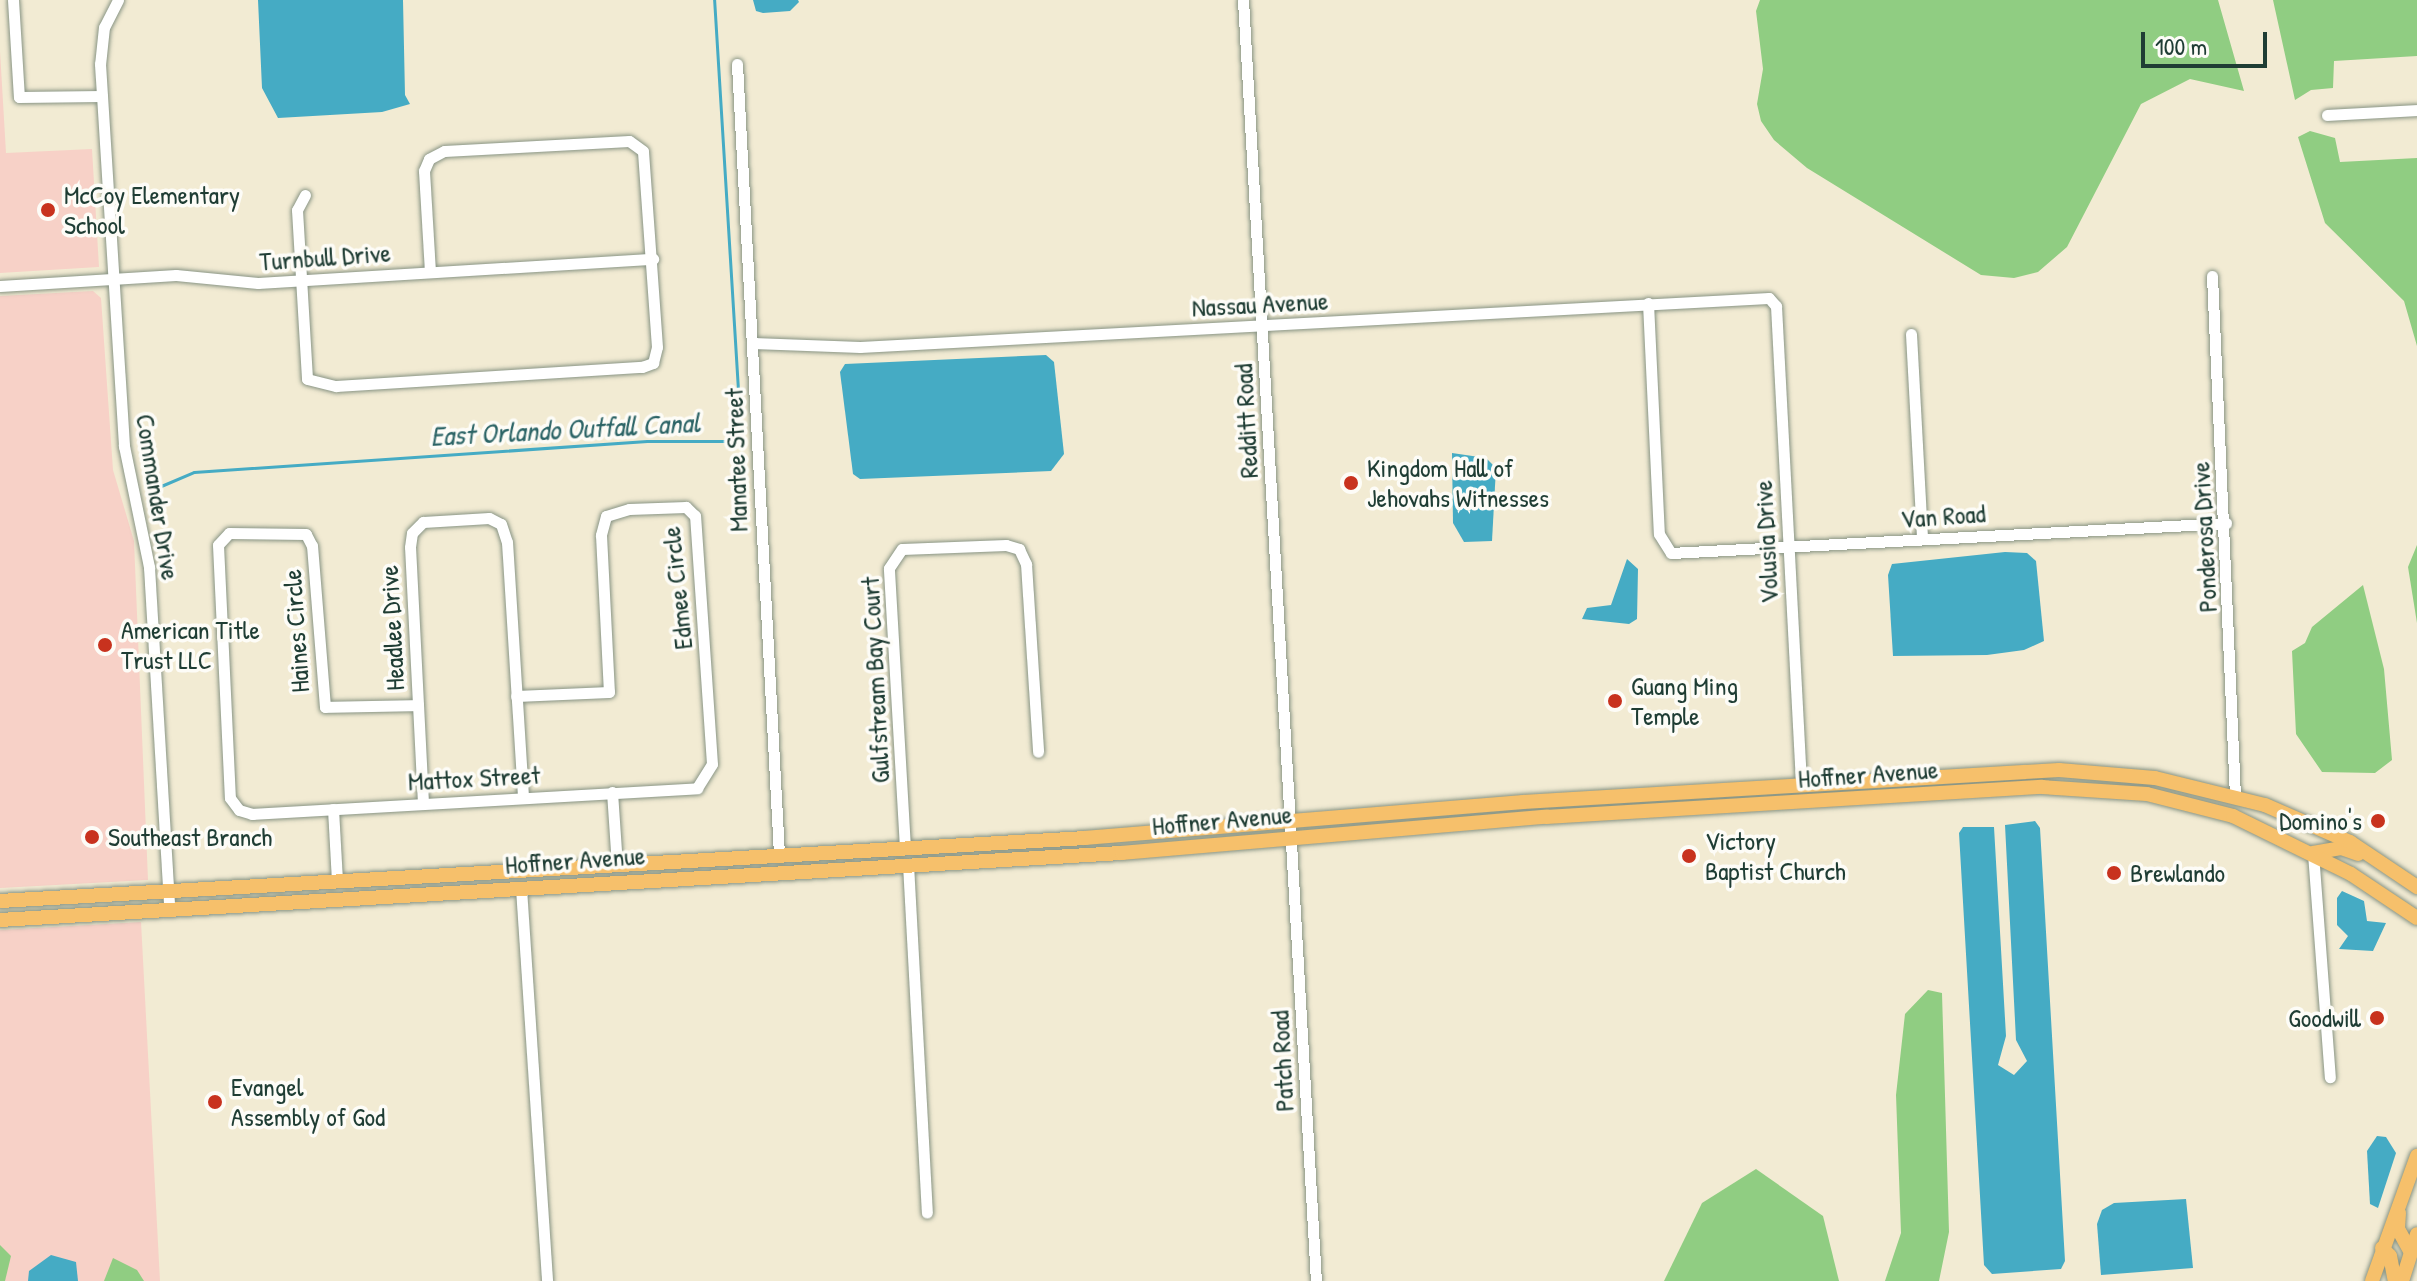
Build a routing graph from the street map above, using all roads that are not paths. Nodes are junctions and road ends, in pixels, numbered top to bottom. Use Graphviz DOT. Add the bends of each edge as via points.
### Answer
graph roads {
  1 [pos="13,0"];
  2 [pos="118,0"];
  3 [pos="1243,0"];
  4 [pos="737,64"];
  5 [pos="102,96"];
  6 [pos="2417,110"];
  7 [pos="2327,115"];
  8 [pos="305,195"];
  9 [pos="653,259"];
  10 [pos="430,272"];
  11 [pos="2212,276"];
  12 [pos="114,279"];
  13 [pos="299,280"];
  14 [pos="0,286"];
  15 [pos="1769,298"];
  16 [pos="1648,303"];
  17 [pos="1262,326"];
  18 [pos="1911,334"];
  19 [pos="753,343"];
  20 [pos="2226,523"];
  21 [pos="1922,539"];
  22 [pos="1789,548"];
  23 [pos="516,696"];
  24 [pos="418,705"];
  25 [pos="1038,752"];
  26 [pos="707,777"];
  27 [pos="1923,777"];
  28 [pos="1801,785"];
  29 [pos="612,792"];
  30 [pos="1654,794"];
  31 [pos="2235,796"];
  32 [pos="523,797"];
  33 [pos="1536,801"];
  34 [pos="1822,801"];
  35 [pos="423,803"];
  36 [pos="2198,805"];
  37 [pos="1720,807"];
  38 [pos="333,809"];
  39 [pos="239,810"];
  40 [pos="1597,814"];
  41 [pos="1290,822"];
  42 [pos="2310,822"];
  43 [pos="1476,823"];
  44 [pos="1291,839"];
  45 [pos="958,845"];
  46 [pos="905,848"];
  47 [pos="2313,853"];
  48 [pos="779,855"];
  49 [pos="733,858"];
  50 [pos="908,864"];
  51 [pos="617,865"];
  52 [pos="846,868"];
  53 [pos="337,881"];
  54 [pos="638,881"];
  55 [pos="2416,886"];
  56 [pos="521,888"];
  57 [pos="168,891"];
  58 [pos="0,901"];
  59 [pos="169,908"];
  60 [pos="2417,918"];
  61 [pos="0,920"];
  62 [pos="2330,1077"];
  63 [pos="2417,1156"];
  64 [pos="2400,1201"];
  65 [pos="927,1212"];
  66 [pos="2417,1234"];
  67 [pos="2382,1248"];
  68 [pos="2411,1252"];
  69 [pos="547,1281"];
  70 [pos="1316,1281"];
  71 [pos="2372,1281"];
  72 [pos="2395,1281"];
  73 [pos="2402,1281"];
  1 -- 5 [label="street" via="19,97"];
  2 -- 5 [label="street, Commander Drive" via="103,36"];
  3 -- 17 [label="street, Redditt Road"];
  4 -- 19 [label="street, Manatee Street"];
  5 -- 12 [label="street, Commander Drive"];
  6 -- 7 [label="street"];
  8 -- 13 [label="street" via="297,210"];
  9 -- 10 [label="street, Turnbull Drive"];
  9 -- 10 [label="street" via="647,165 643,151 629,141 444,151 429,159 424,171"];
  9 -- 13 [label="street" via="653,363 322,386 307,379"];
  10 -- 13 [label="street, Turnbull Drive"];
  11 -- 20 [label="street, Ponderosa Drive"];
  12 -- 13 [label="street, Turnbull Drive" via="176,275 231,284"];
  12 -- 14 [label="street, Turnbull Drive"];
  12 -- 57 [label="street, Commander Drive" via="124,446 148,553"];
  15 -- 16 [label="street, Nassau Avenue"];
  15 -- 22 [label="street, Volusia Drive" via="1776,306"];
  16 -- 17 [label="street, Nassau Avenue"];
  16 -- 22 [label="street, Van Road" via="1659,534 1665,549 1680,556"];
  17 -- 19 [label="street, Nassau Avenue" via="860,347"];
  17 -- 41 [label="street, Redditt Road"];
  18 -- 21 [label="street"];
  19 -- 48 [label="street, Manatee Street"];
  20 -- 21 [label="street, Van Road"];
  20 -- 31 [label="street, Ponderosa Drive"];
  21 -- 22 [label="street, Van Road"];
  22 -- 28 [label="street, Volusia Drive"];
  23 -- 24 [label="street, Headlee Drive" via="507,542 501,524 489,518 423,522 412,533 410,547"];
  23 -- 26 [label="street, Edmee Circle" via="609,692 601,535 606,516 629,509 686,507 695,516 698,534 712,764"];
  23 -- 32 [label="street, Headlee Drive"];
  24 -- 35 [label="street, Headlee Drive"];
  24 -- 39 [label="street, Haines Circle" via="325,707 312,546 306,534 229,533 216,556 230,798"];
  25 -- 46 [label="street, Gulfstream Bay Court" via="1026,564 1019,549 902,549 889,568"];
  26 -- 29 [label="street, Mattox Street" via="697,788"];
  27 -- 28 [label="main road, Hoffner Avenue"];
  27 -- 31 [label="main road, Hoffner Avenue" via="2089,771 2155,778"];
  27 -- 34 [label="main road" via="1909,786 1832,792"];
  28 -- 30 [label="main road, Hoffner Avenue"];
  28 -- 37 [label="main road" via="1792,796 1732,800"];
  29 -- 32 [label="street, Mattox Street"];
  29 -- 51 [label="street"];
  30 -- 33 [label="main road, Hoffner Avenue"];
  30 -- 40 [label="main road" via="1635,805 1608,807"];
  31 -- 42 [label="main road, Hoffner Avenue"];
  32 -- 35 [label="street, Mattox Street"];
  33 -- 41 [label="main road, Hoffner Avenue"];
  33 -- 43 [label="main road" via="1493,810"];
  34 -- 36 [label="main road, Hoffner Avenue" via="2042,787 2110,790"];
  34 -- 37 [label="main road, Hoffner Avenue"];
  35 -- 38 [label="street, Mattox Street"];
  36 -- 42 [label="main road" via="2279,825"];
  36 -- 47 [label="main road, Hoffner Avenue"];
  37 -- 40 [label="main road, Hoffner Avenue"];
  38 -- 39 [label="street, Mattox Street" via="252,814"];
  38 -- 53 [label="street"];
  40 -- 43 [label="main road, Hoffner Avenue"];
  41 -- 44 [label="street, Redditt Road"];
  41 -- 45 [label="main road, Hoffner Avenue"];
  42 -- 55 [label="main road, Hoffner Avenue" via="2384,861"];
  43 -- 44 [label="main road, Hoffner Avenue"];
  44 -- 50 [label="main road, Hoffner Avenue"];
  44 -- 70 [label="street, Patch Road"];
  45 -- 46 [label="main road, Hoffner Avenue"];
  45 -- 50 [label="main road"];
  46 -- 48 [label="main road, Hoffner Avenue"];
  46 -- 52 [label="main road" via="886,859"];
  47 -- 55 [label="main road" via="2341,848 2354,852"];
  47 -- 60 [label="main road, Hoffner Avenue" via="2388,895"];
  47 -- 62 [label="street"];
  48 -- 49 [label="main road, Hoffner Avenue"];
  49 -- 51 [label="main road, Hoffner Avenue"];
  49 -- 54 [label="main road" via="724,864 659,869"];
  50 -- 52 [label="main road, Hoffner Avenue"];
  50 -- 65 [label="street"];
  51 -- 53 [label="main road, Hoffner Avenue"];
  51 -- 56 [label="main road" via="599,877 531,880"];
  52 -- 54 [label="main road, Hoffner Avenue"];
  53 -- 57 [label="main road, Hoffner Avenue"];
  54 -- 56 [label="main road, Hoffner Avenue"];
  56 -- 59 [label="main road, Hoffner Avenue"];
  56 -- 69 [label="street"];
  57 -- 58 [label="main road, Hoffner Avenue"];
  57 -- 59 [label="street, Commander Drive"];
  59 -- 61 [label="main road, Hoffner Avenue"];
  63 -- 64 [label="main road"];
  64 -- 67 [label="main road"];
  64 -- 68 [label="main road" via="2398,1229"];
  66 -- 68 [label="main road"];
  67 -- 71 [label="main road"];
  67 -- 72 [label="main road" via="2390,1256"];
  68 -- 73 [label="main road"];
}
